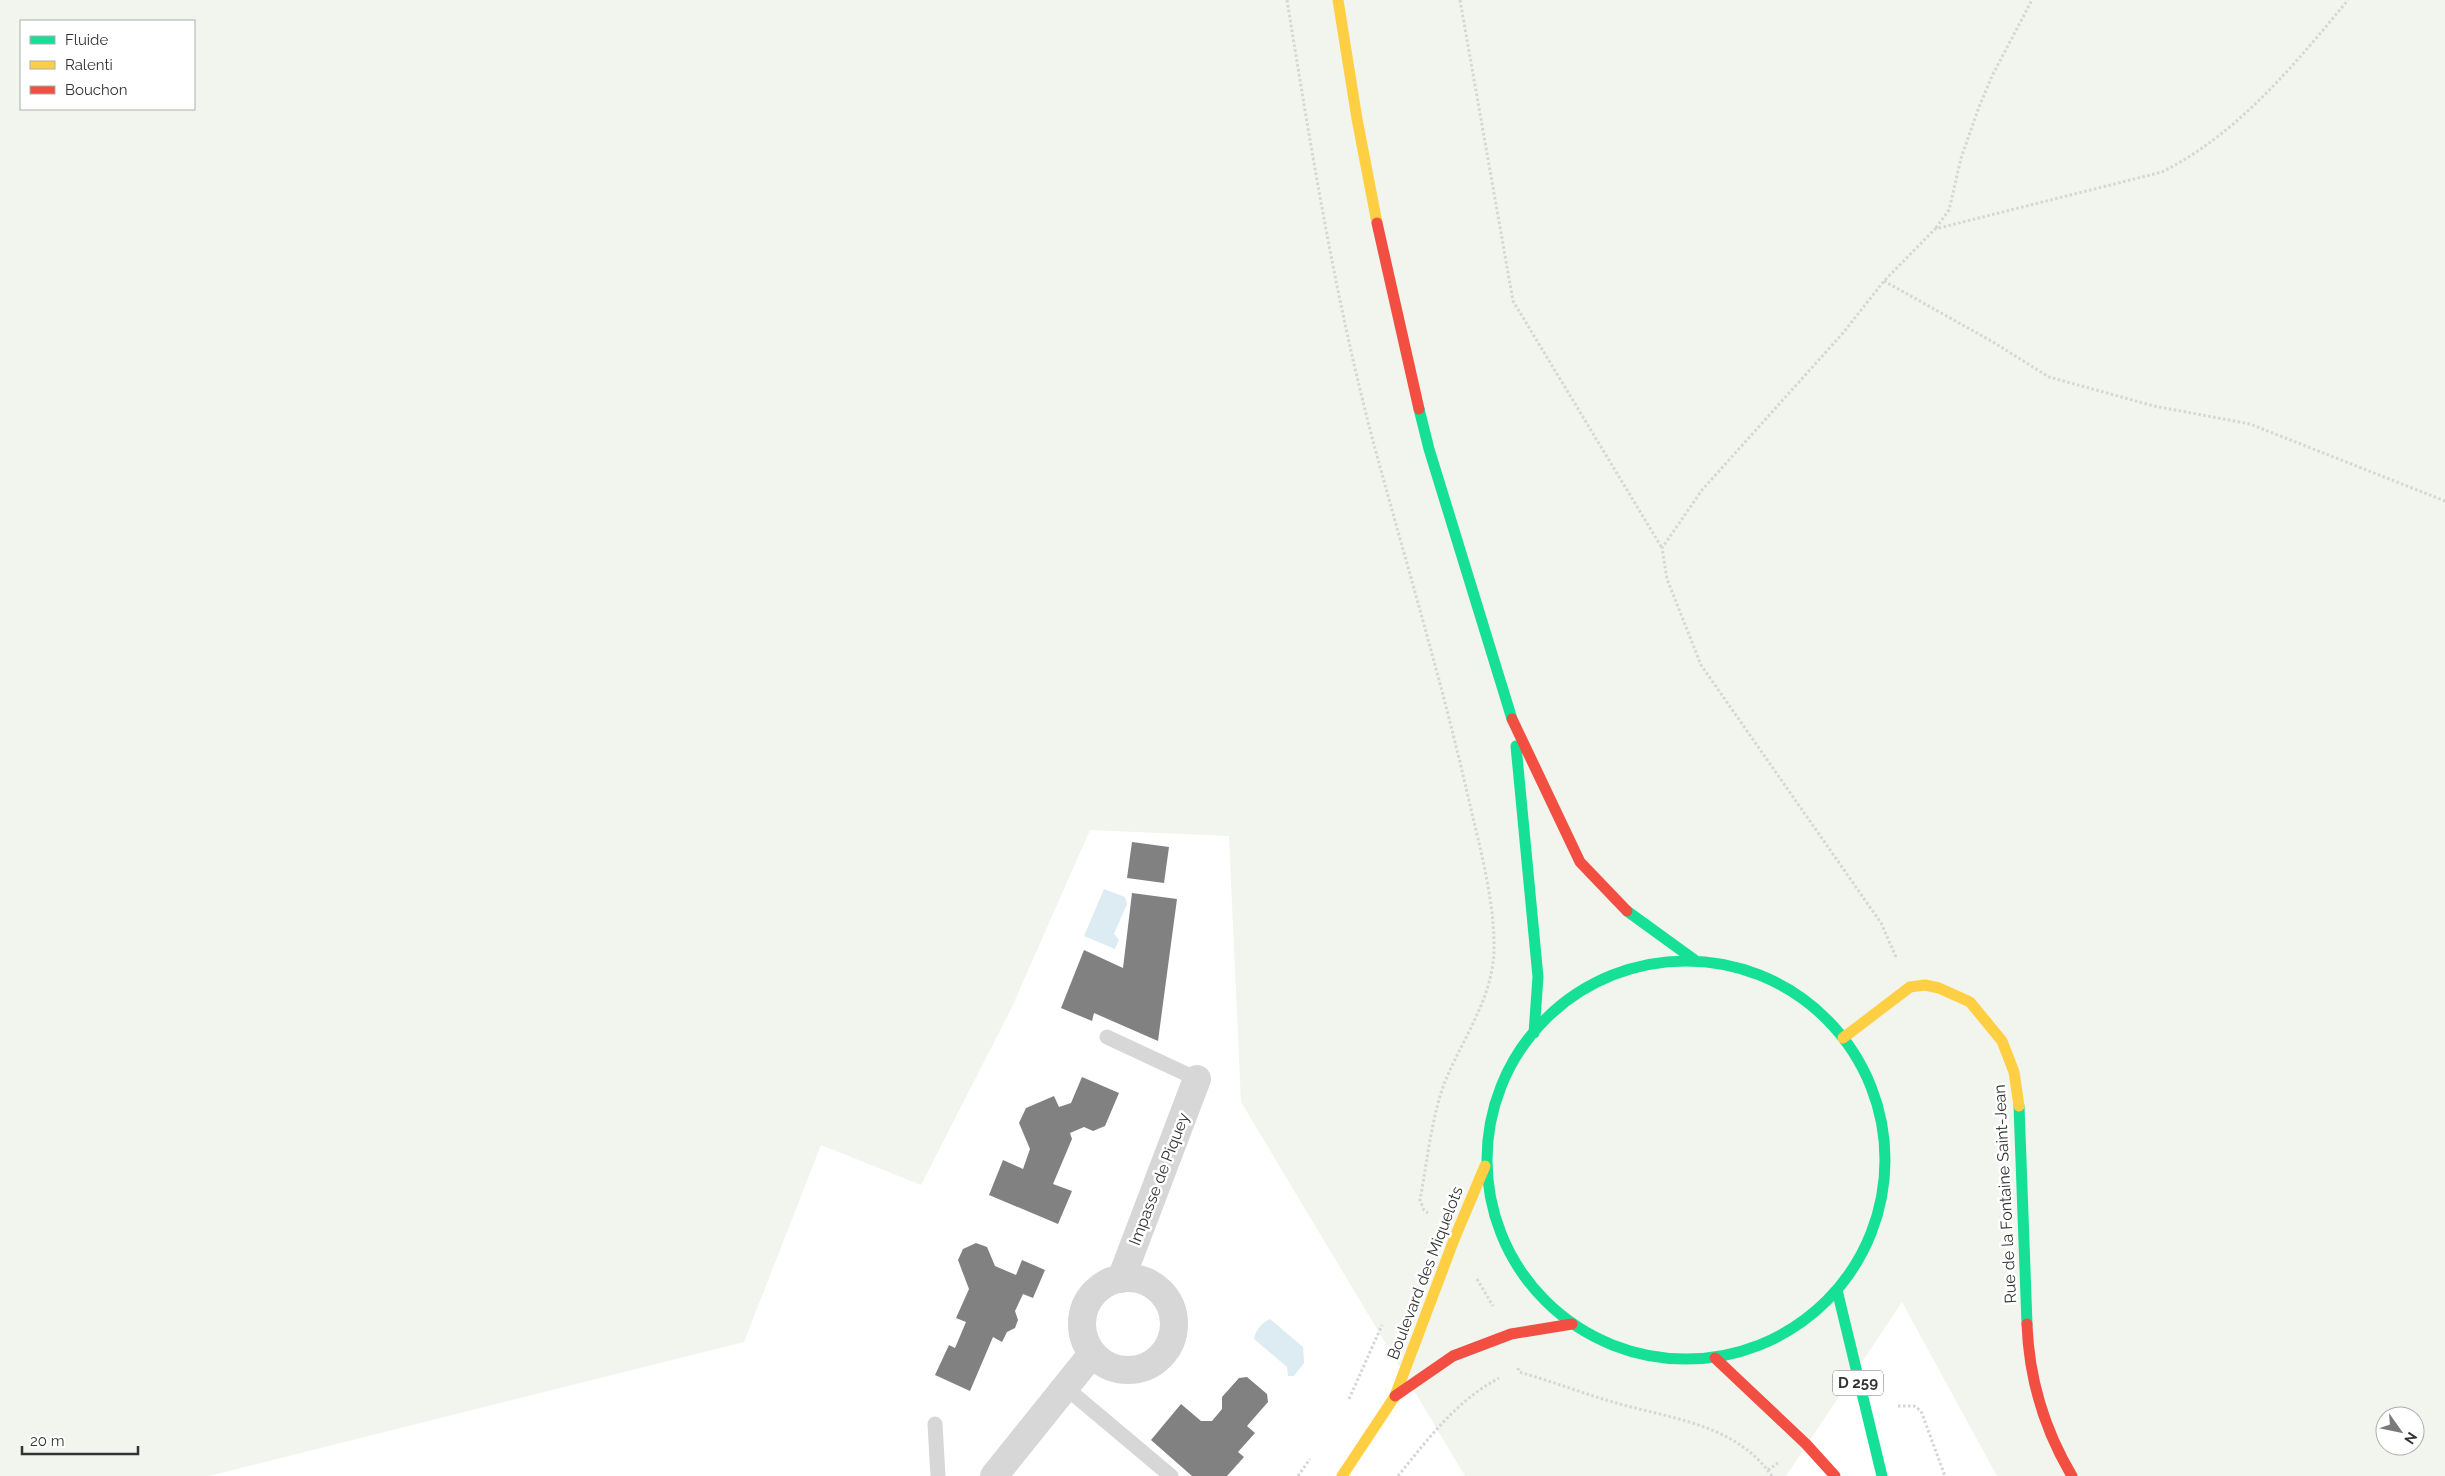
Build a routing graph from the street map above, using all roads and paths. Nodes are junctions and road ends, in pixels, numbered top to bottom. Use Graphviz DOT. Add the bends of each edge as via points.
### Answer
graph roads {
  1 [pos="1287,0"];
  2 [pos="1338,0"];
  3 [pos="1460,0"];
  4 [pos="2032,0"];
  5 [pos="2348,0"];
  6 [pos="1935,229"];
  7 [pos="1884,281"];
  8 [pos="2445,501"];
  9 [pos="1662,548"];
  10 [pos="1514,728"];
  11 [pos="1696,961"];
  12 [pos="1910,987"];
  13 [pos="1534,1033"];
  14 [pos="1107,1037"];
  15 [pos="1843,1038"];
  16 [pos="1197,1079"];
  17 [pos="1487,1162"];
  18 [pos="1455,1237"];
  19 [pos="1121,1279"];
  20 [pos="1837,1290"];
  21 [pos="1384,1322"];
  22 [pos="1572,1324"];
  23 [pos="1511,1334"];
  24 [pos="1092,1354"];
  25 [pos="1715,1358"];
  26 [pos="1519,1372"];
  27 [pos="1512,1373"];
  28 [pos="1505,1375"];
  29 [pos="1065,1386"];
  30 [pos="1395,1396"];
  31 [pos="1348,1402"];
  32 [pos="935,1424"];
  33 [pos="1311,1458"];
  34 [pos="938,1476"];
  35 [pos="994,1476"];
  36 [pos="1171,1476"];
  37 [pos="1298,1476"];
  38 [pos="1342,1476"];
  39 [pos="1398,1476"];
  40 [pos="1772,1476"];
  41 [pos="1834,1476"];
  42 [pos="1882,1476"];
  43 [pos="2072,1476"];
  1 -- 18 [label="path" via="1342,314 1366,416 1461,762 1492,921 1494,952 1491,976 1441,1094 1420,1200 1424,1210"];
  2 -- 10 [label="main road" via="1357,119 1408,366 1429,449"];
  3 -- 9 [label="path" via="1513,300"];
  4 -- 6 [label="path" via="1992,76 1960,158 1949,210"];
  5 -- 6 [label="path" via="2267,92 2189,159 2162,172"];
  6 -- 7 [label="path"];
  7 -- 8 [label="path" via="2049,377 2154,406 2250,424"];
  7 -- 9 [label="path" via="1844,333 1702,490"];
  9 -- 12 [label="path" via="1667,579 1701,665 1881,923"];
  10 -- 11 [label="main road" via="1580,862 1631,916"];
  10 -- 13 [label="main road" via="1538,977"];
  11 -- 13 [label="main road" via="1659,963 1623,971 1590,986 1559,1007"];
  11 -- 15 [label="main road" via="1738,968 1778,983 1814,1007"];
  12 -- 15 [label="main road"];
  12 -- 43 [label="main road, Rue de la Fontaine Saint-Jean" via="1939,988 1970,1002 2002,1041 2014,1072 2020,1098 2031,1375 2046,1423"];
  13 -- 17 [label="main road" via="1513,1062 1499,1093 1490,1127"];
  14 -- 16 [label="lane"];
  15 -- 20 [label="main road" via="1869,1080 1877,1104 1883,1128 1885,1177 1881,1202 1865,1249"];
  16 -- 19 [label="street, Impasse de Piquey"];
  17 -- 18 [label="main road, Boulevard des Miquelots"];
  17 -- 22 [label="main road" via="1490,1199 1501,1236 1519,1270 1543,1299"];
  18 -- 23 [label="path"];
  18 -- 30 [label="main road, Boulevard des Miquelots"];
  19 -- 24 [label="street" via="1106,1284 1093,1294 1085,1308 1082,1323 1084,1339"];
  19 -- 24 [label="street" via="1137,1279 1152,1284 1164,1295 1172,1310 1171,1341 1150,1365 1135,1370 1119,1370"];
  20 -- 25 [label="main road" via="1782,1335 1738,1353"];
  20 -- 42 [label="main road, D 259"];
  21 -- 31 [label="path"];
  22 -- 23 [label="main road, Boulevard des Miquelots"];
  22 -- 25 [label="main road" via="1624,1349 1665,1359"];
  23 -- 26 [label="path"];
  23 -- 30 [label="main road, Boulevard des Miquelots" via="1453,1356"];
  24 -- 29 [label="street"];
  25 -- 41 [label="main road" via="1806,1444"];
  26 -- 27 [label="path"];
  26 -- 40 [label="path" via="1711,1429 1740,1446"];
  28 -- 39 [label="path" via="1460,1404"];
  29 -- 35 [label="street"];
  29 -- 36 [label="lane"];
  30 -- 38 [label="main road, Boulevard des Miquelots"];
  32 -- 34 [label="lane"];
  33 -- 37 [label="path"];
}
